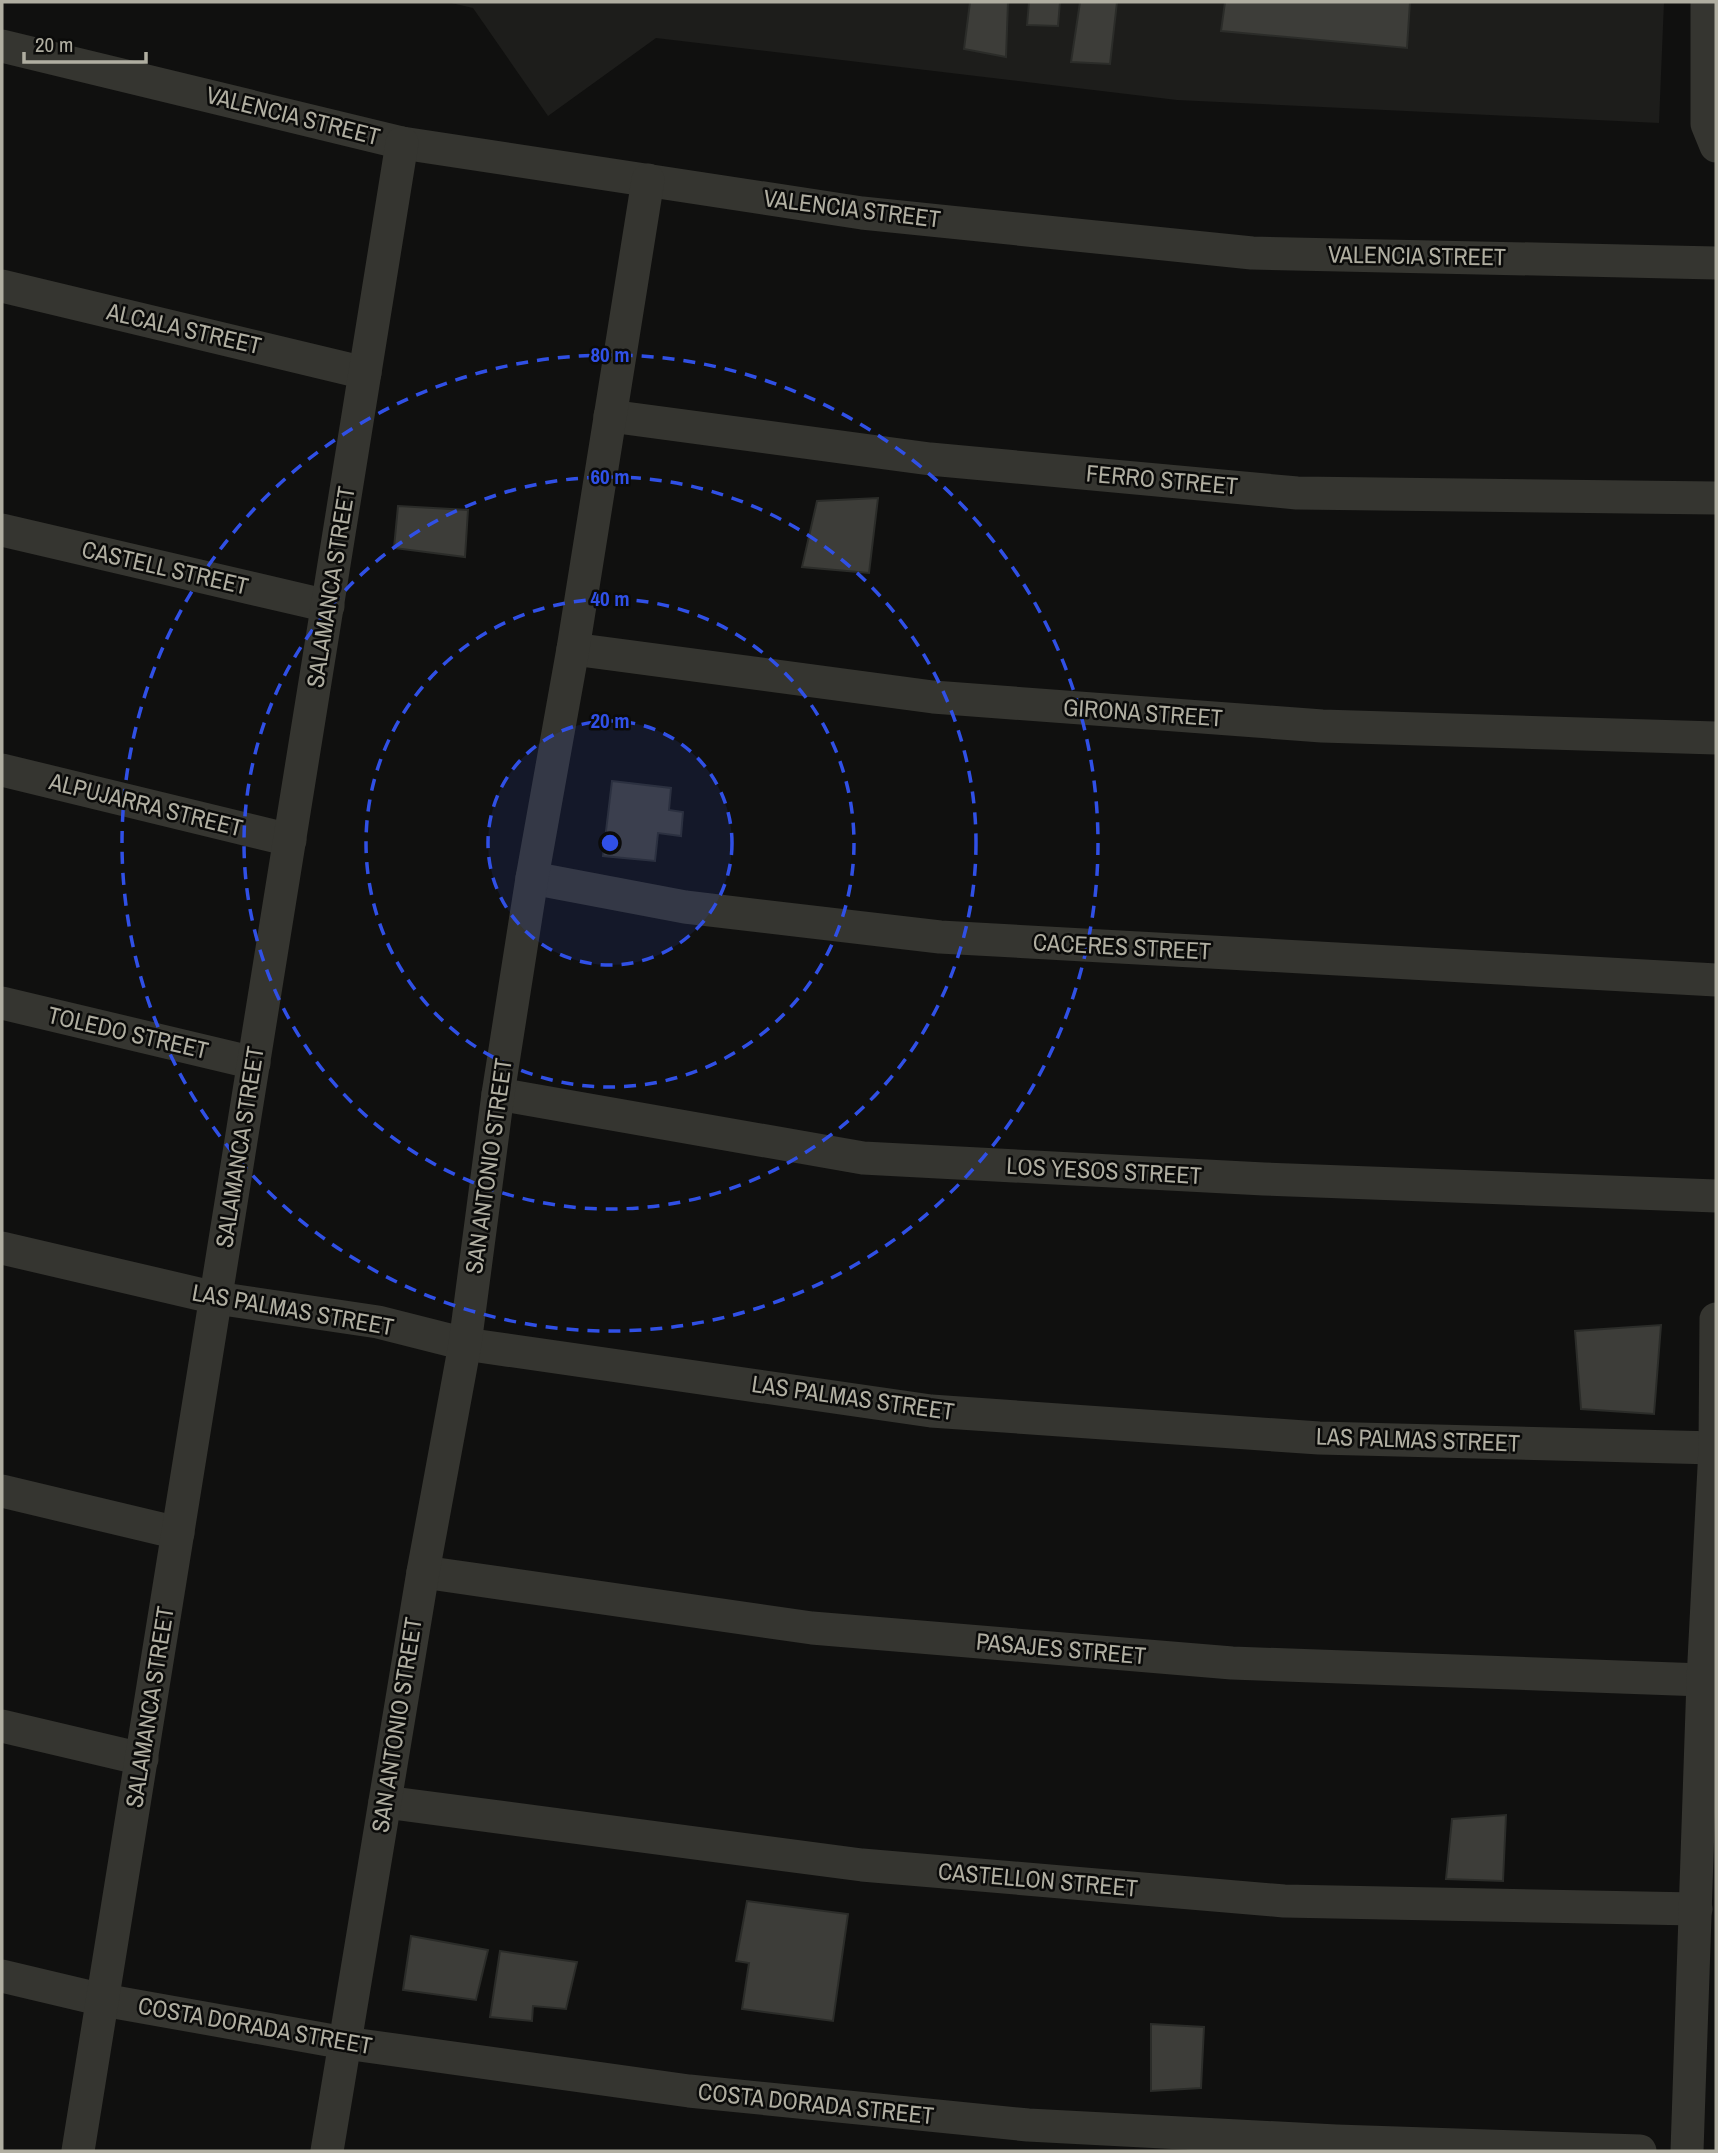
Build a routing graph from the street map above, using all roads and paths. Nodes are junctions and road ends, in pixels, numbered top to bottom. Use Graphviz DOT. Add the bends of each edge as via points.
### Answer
graph roads {
  1 [pos="1707,2"];
  2 [pos="2,46"];
  3 [pos="402,142"];
  4 [pos="1716,146"];
  5 [pos="648,180"];
  6 [pos="1716,263"];
  7 [pos="2,286"];
  8 [pos="365,373"];
  9 [pos="610,416"];
  10 [pos="1716,498"];
  11 [pos="2,530"];
  12 [pos="328,606"];
  13 [pos="573,649"];
  14 [pos="1716,738"];
  15 [pos="2,769"];
  16 [pos="290,840"];
  17 [pos="532,878"];
  18 [pos="1716,980"];
  19 [pos="2,1003"];
  20 [pos="254,1063"];
  21 [pos="498,1094"];
  22 [pos="1716,1196"];
  23 [pos="2,1248"];
  24 [pos="216,1298"];
  25 [pos="1716,1319"];
  26 [pos="466,1344"];
  27 [pos="1716,1448"];
  28 [pos="2,1491"];
  29 [pos="178,1533"];
  30 [pos="423,1572"];
  31 [pos="1703,1680"];
  32 [pos="2,1726"];
  33 [pos="142,1759"];
  34 [pos="385,1802"];
  35 [pos="1696,1909"];
  36 [pos="2,1976"];
  37 [pos="103,2000"];
  38 [pos="345,2043"];
  39 [pos="78,2151"];
  40 [pos="327,2151"];
  41 [pos="1640,2151"];
  42 [pos="1687,2151"];
  1 -- 4 [label="street" via="1707,124"];
  2 -- 3 [label="street, VALENCIA STREET"];
  3 -- 5 [label="street, VALENCIA STREET"];
  3 -- 8 [label="street, SALAMANCA STREET"];
  5 -- 6 [label="street, VALENCIA STREET" via="862,213 1252,253"];
  5 -- 9 [label="street, SAN ANTONIO STREET"];
  7 -- 8 [label="street, ALCALA STREET"];
  8 -- 12 [label="street, SALAMANCA STREET"];
  9 -- 10 [label="street, FERRO STREET" via="930,459 1297,493"];
  9 -- 13 [label="street, SAN ANTONIO STREET"];
  11 -- 12 [label="street, CASTELL STREET"];
  12 -- 16 [label="street, SALAMANCA STREET"];
  13 -- 14 [label="street, GIRONA STREET" via="933,697 1322,726"];
  13 -- 17 [label="street, SAN ANTONIO STREET"];
  15 -- 16 [label="street, ALPUJARRA STREET"];
  16 -- 20 [label="street, SALAMANCA STREET"];
  17 -- 18 [label="street, CACERES STREET" via="685,908 940,937"];
  17 -- 21 [label="street, SAN ANTONIO STREET"];
  19 -- 20 [label="street, TOLEDO STREET"];
  20 -- 24 [label="street, SALAMANCA STREET"];
  21 -- 22 [label="street, LOS YESOS STREET" via="863,1158"];
  21 -- 26 [label="street, SAN ANTONIO STREET"];
  23 -- 24 [label="street, LAS PALMAS STREET"];
  24 -- 26 [label="street, LAS PALMAS STREET" via="378,1322"];
  24 -- 29 [label="street, SALAMANCA STREET"];
  25 -- 27 [label="street"];
  26 -- 27 [label="street, LAS PALMAS STREET" via="931,1411 1319,1438"];
  26 -- 30 [label="street, SAN ANTONIO STREET"];
  27 -- 31 [label="street"];
  28 -- 29 [label="street"];
  29 -- 33 [label="street, SALAMANCA STREET"];
  30 -- 31 [label="street, PASAJES STREET" via="812,1628 1232,1663"];
  30 -- 34 [label="street, SAN ANTONIO STREET"];
  31 -- 35 [label="street"];
  32 -- 33 [label="street"];
  33 -- 37 [label="street, SALAMANCA STREET"];
  34 -- 35 [label="street, CASTELLON STREET" via="862,1865 1284,1901"];
  34 -- 38 [label="street, SAN ANTONIO STREET"];
  35 -- 42 [label="street"];
  36 -- 37 [label="street, COSTA DORADA STREET"];
  37 -- 38 [label="street, COSTA DORADA STREET"];
  37 -- 39 [label="street, SALAMANCA STREET"];
  38 -- 40 [label="street, SAN ANTONIO STREET"];
  38 -- 41 [label="street, COSTA DORADA STREET" via="689,2091 1028,2125"];
}
